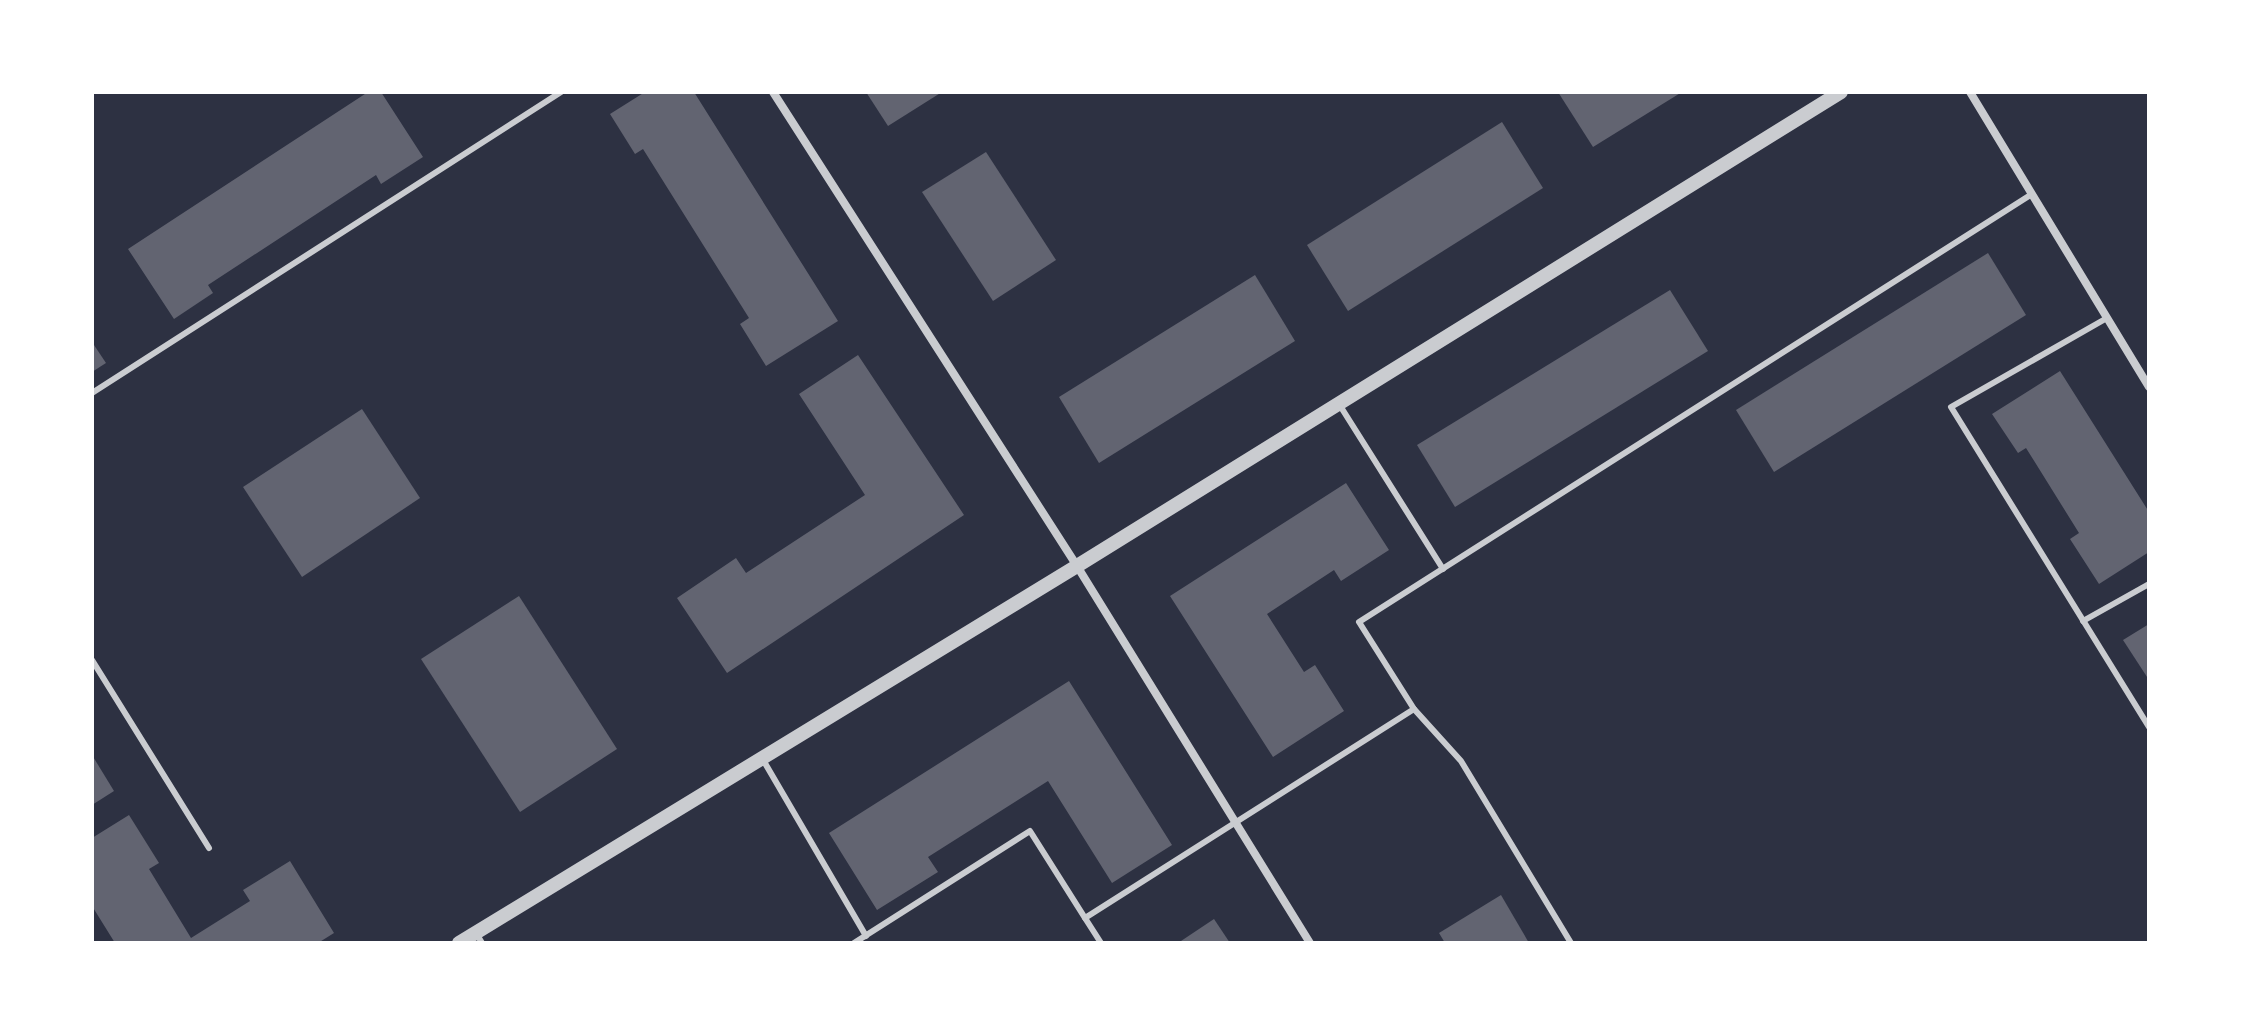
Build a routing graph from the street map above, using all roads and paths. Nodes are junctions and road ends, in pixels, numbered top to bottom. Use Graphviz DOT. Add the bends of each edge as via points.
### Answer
graph roads {
  1 [pos="561,92"];
  2 [pos="773,92"];
  3 [pos="1841,92"];
  4 [pos="1970,92"];
  5 [pos="2032,194"];
  6 [pos="2107,318"];
  7 [pos="2149,387"];
  8 [pos="92,393"];
  9 [pos="1339,404"];
  10 [pos="1077,566"];
  11 [pos="1443,569"];
  12 [pos="2149,584"];
  13 [pos="2083,621"];
  14 [pos="92,660"];
  15 [pos="1414,709"];
  16 [pos="2149,727"];
  17 [pos="762,758"];
  18 [pos="1235,822"];
  19 [pos="209,848"];
  20 [pos="1085,918"];
  21 [pos="866,936"];
  22 [pos="479,938"];
  23 [pos="459,943"];
  24 [pos="854,943"];
  25 [pos="1101,943"];
  26 [pos="1310,943"];
  27 [pos="1571,943"];
  1 -- 8 [label="lane"];
  2 -- 10 [label="street"];
  3 -- 9 [label="street"];
  4 -- 5 [label="street"];
  5 -- 6 [label="street"];
  5 -- 11 [label="lane"];
  6 -- 7 [label="street"];
  6 -- 13 [label="lane" via="1951,407"];
  9 -- 10 [label="street"];
  9 -- 11 [label="lane"];
  10 -- 17 [label="street"];
  10 -- 18 [label="street"];
  11 -- 15 [label="lane" via="1359,622"];
  12 -- 13 [label="lane"];
  13 -- 16 [label="lane"];
  14 -- 19 [label="lane"];
  15 -- 18 [label="lane"];
  15 -- 27 [label="lane" via="1461,761"];
  17 -- 21 [label="lane"];
  17 -- 22 [label="street"];
  18 -- 20 [label="lane"];
  18 -- 26 [label="street"];
  20 -- 21 [label="lane" via="1030,831"];
  20 -- 25 [label="lane"];
  21 -- 24 [label="lane"];
  22 -- 23 [label="street"];
}
